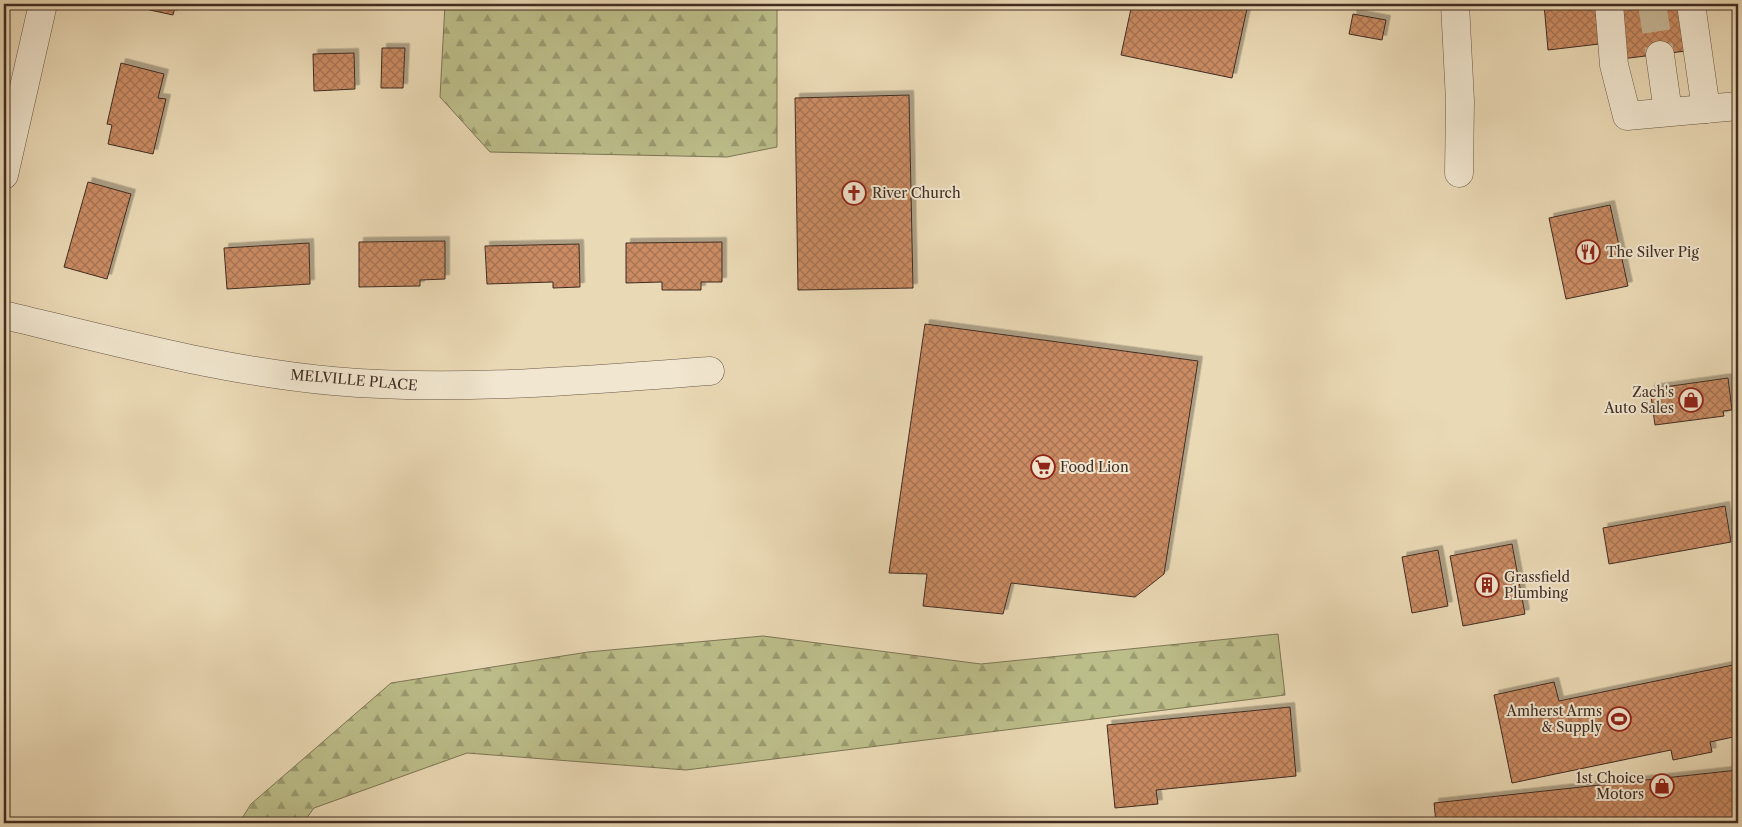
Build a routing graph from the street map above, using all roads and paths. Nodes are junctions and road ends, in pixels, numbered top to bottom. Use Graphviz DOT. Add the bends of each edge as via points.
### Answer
graph roads {
  1 [pos="43,4"];
  2 [pos="1455,4"];
  3 [pos="1608,4"];
  4 [pos="1691,4"];
  5 [pos="1660,54"];
  6 [pos="1738,106"];
  7 [pos="1706,109"];
  8 [pos="1668,112"];
  9 [pos="1458,173"];
  10 [pos="4,175"];
  11 [pos="4,314"];
  12 [pos="710,371"];
  1 -- 10 [label="street"];
  2 -- 9 [label="street" via="1460,101"];
  3 -- 8 [label="street" via="1614,64 1627,116"];
  4 -- 7 [label="street"];
  5 -- 8 [label="street"];
  6 -- 7 [label="street"];
  7 -- 8 [label="street"];
  11 -- 12 [label="street, MELVILLE PLACE" via="142,348 332,381 418,386 550,382"];
}
